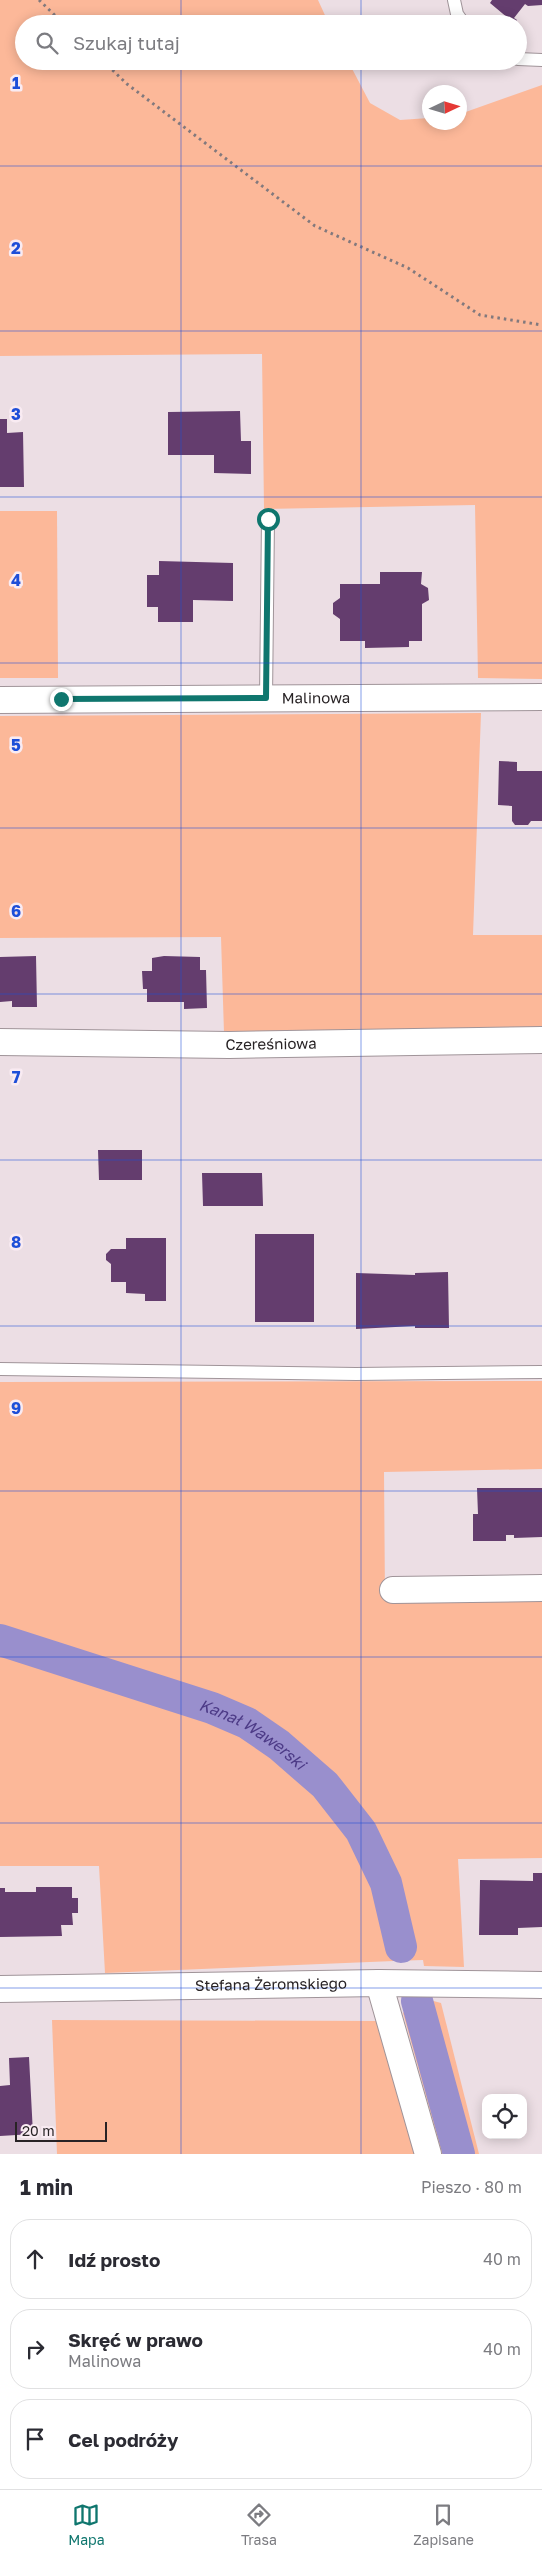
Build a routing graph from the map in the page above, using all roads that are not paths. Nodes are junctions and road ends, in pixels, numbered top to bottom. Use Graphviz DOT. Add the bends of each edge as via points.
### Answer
graph roads {
  1 [pos="454,0"];
  2 [pos="458,15"];
  3 [pos="527,59"];
  4 [pos="542,60"];
  5 [pos="268,519"];
  6 [pos="542,697"];
  7 [pos="266,698"];
  8 [pos="0,700"];
  9 [pos="542,1040"];
  10 [pos="0,1042"];
  11 [pos="0,1369"];
  12 [pos="542,1372"];
  13 [pos="542,1588"];
  14 [pos="393,1590"];
  15 [pos="379,1983"];
  16 [pos="542,1985"];
  17 [pos="0,1989"];
  18 [pos="428,2154"];
  1 -- 2 [label="lane"];
  3 -- 4 [label="lane"];
  5 -- 7 [label="lane"];
  6 -- 7 [label="street, Malinowa"];
  7 -- 8 [label="street, Malinowa"];
  9 -- 10 [label="street, Czereśniowa" via="229,1045"];
  11 -- 12 [label="lane" via="356,1374"];
  13 -- 14 [label="street"];
  15 -- 16 [label="street, Stefana Żeromskiego"];
  15 -- 17 [label="street, Stefana Żeromskiego"];
  15 -- 18 [label="street"];
}
